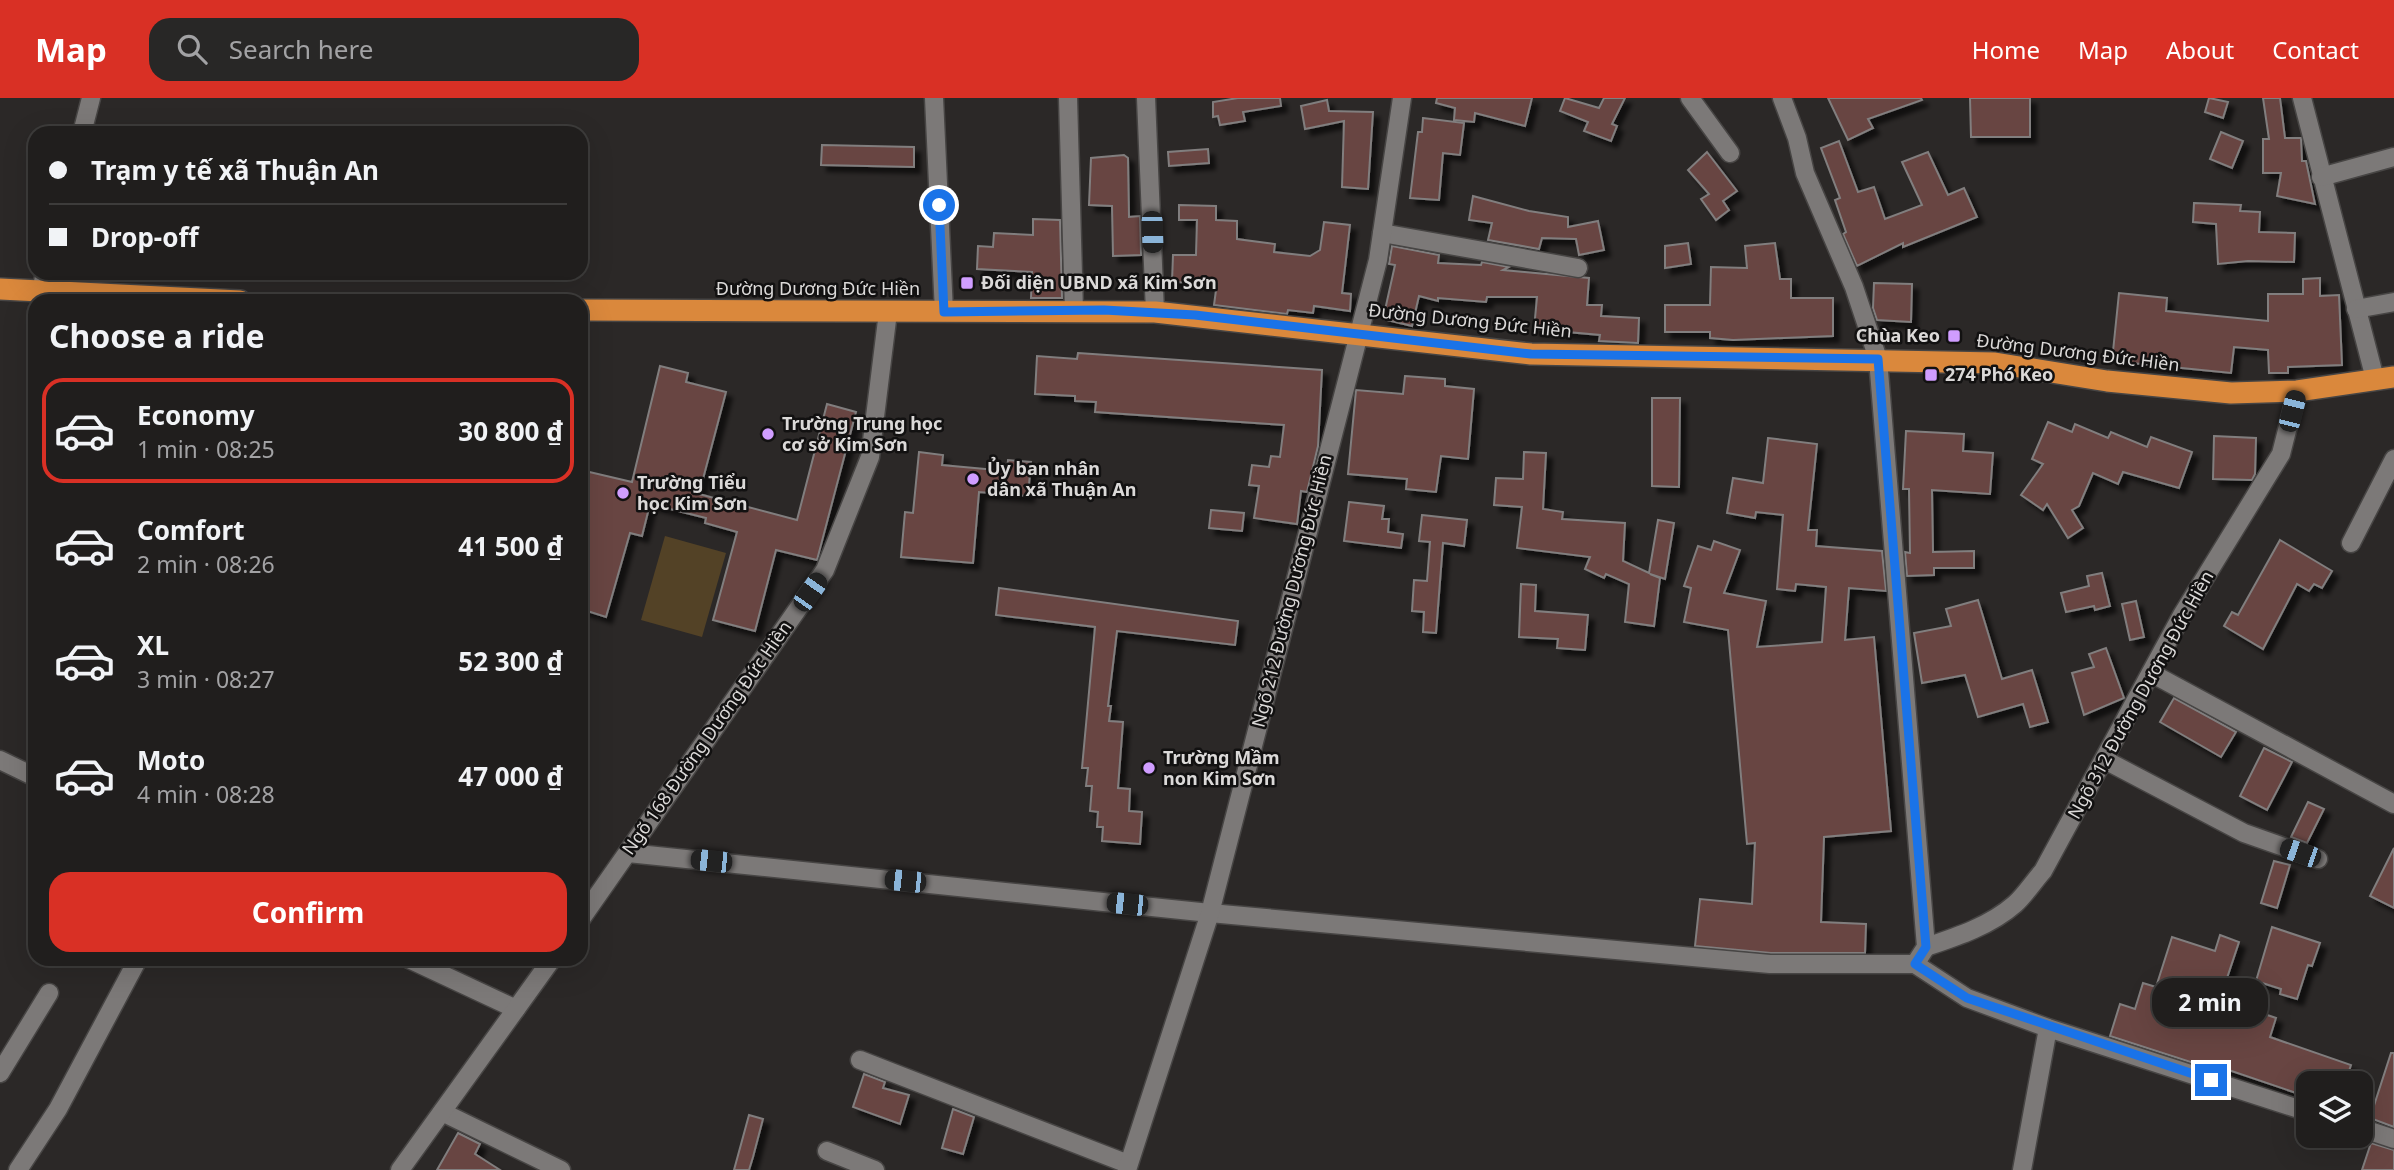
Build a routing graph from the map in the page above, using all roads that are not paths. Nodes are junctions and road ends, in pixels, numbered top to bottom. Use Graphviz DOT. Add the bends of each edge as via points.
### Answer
graph roads {
  1 [pos="91,98"];
  2 [pos="934,98"];
  3 [pos="1068,98"];
  4 [pos="1146,98"];
  5 [pos="1402,98"];
  6 [pos="1690,98"];
  7 [pos="1782,98"];
  8 [pos="2302,98"];
  9 [pos="84,126"];
  10 [pos="1730,153"];
  11 [pos="2394,157"];
  12 [pos="2321,177"];
  13 [pos="1382,233"];
  14 [pos="1578,268"];
  15 [pos="43,282"];
  16 [pos="0,289"];
  17 [pos="167,294"];
  18 [pos="2394,302"];
  19 [pos="2356,309"];
  20 [pos="588,310"];
  21 [pos="1074,311"];
  22 [pos="888,312"];
  23 [pos="944,312"];
  24 [pos="1155,312"];
  25 [pos="1358,333"];
  26 [pos="1878,359"];
  27 [pos="2385,378"];
  28 [pos="2297,391"];
  29 [pos="2394,459"];
  30 [pos="2351,543"];
  31 [pos="2151,673"];
  32 [pos="0,760"];
  33 [pos="2105,760"];
  34 [pos="28,774"];
  35 [pos="2394,804"];
  36 [pos="628,853"];
  37 [pos="2318,859"];
  38 [pos="588,909"];
  39 [pos="1210,913"];
  40 [pos="1926,947"];
  41 [pos="1915,964"];
  42 [pos="134,966"];
  43 [pos="424,966"];
  44 [pos="547,966"];
  45 [pos="49,993"];
  46 [pos="516,1009"];
  47 [pos="2048,1028"];
  48 [pos="860,1060"];
  49 [pos="0,1073"];
  50 [pos="2296,1108"];
  51 [pos="442,1112"];
  52 [pos="2373,1132"];
  53 [pos="2394,1139"];
  54 [pos="827,1151"];
  55 [pos="1128,1167"];
  56 [pos="18,1170"];
  57 [pos="400,1170"];
  58 [pos="561,1170"];
  59 [pos="875,1170"];
  60 [pos="2022,1170"];
  1 -- 9 [label="street"];
  2 -- 23 [label="street"];
  3 -- 21 [label="street"];
  4 -- 24 [label="street"];
  5 -- 13 [label="street, Ngõ 212 Đường Dương Đức Hiền"];
  6 -- 10 [label="street"];
  7 -- 26 [label="street" via="1802,166 1854,288"];
  8 -- 12 [label="street"];
  11 -- 12 [label="street"];
  12 -- 19 [label="street"];
  13 -- 14 [label="street"];
  13 -- 25 [label="street, Ngõ 212 Đường Dương Đức Hiền"];
  15 -- 16 [label="highway"];
  15 -- 17 [label="highway"];
  18 -- 19 [label="street"];
  19 -- 27 [label="street"];
  20 -- 22 [label="highway, Đường Dương Đức Hiền"];
  21 -- 23 [label="highway, Đường Dương Đức Hiền"];
  21 -- 24 [label="highway, Đường Dương Đức Hiền"];
  22 -- 23 [label="highway, Đường Dương Đức Hiền"];
  22 -- 36 [label="street, Ngõ 168 Đường Dương Đức Hiền" via="870,457 825,570"];
  24 -- 25 [label="highway, Đường Dương Đức Hiền"];
  25 -- 26 [label="highway, Đường Dương Đức Hiền" via="1531,354"];
  25 -- 39 [label="street, Ngõ 212 Đường Dương Đức Hiền"];
  26 -- 28 [label="highway, Đường Dương Đức Hiền" via="1995,363 2107,381 2231,393"];
  26 -- 40 [label="street"];
  27 -- 28 [label="highway, Đường Dương Đức Hiền"];
  28 -- 31 [label="street, Ngõ 312 Đường Dương Đức Hiền" via="2281,454"];
  29 -- 30 [label="street"];
  31 -- 33 [label="street, Ngõ 312 Đường Dương Đức Hiền"];
  31 -- 35 [label="street"];
  32 -- 34 [label="street"];
  33 -- 37 [label="street" via="2244,832"];
  33 -- 40 [label="street, Ngõ 312 Đường Dương Đức Hiền" via="2043,871 2016,904 1958,937"];
  36 -- 38 [label="street, Ngõ 168 Đường Dương Đức Hiền"];
  36 -- 39 [label="street"];
  39 -- 41 [label="street" via="1770,964"];
  39 -- 55 [label="street, Ngõ 212 Đường Dương Đức Hiền"];
  40 -- 41 [label="street"];
  41 -- 47 [label="street" via="1967,998"];
  42 -- 56 [label="street" via="58,1109"];
  43 -- 46 [label="street"];
  44 -- 46 [label="street"];
  45 -- 49 [label="street"];
  46 -- 51 [label="street"];
  47 -- 50 [label="street"];
  47 -- 60 [label="street"];
  48 -- 55 [label="street"];
  51 -- 57 [label="street"];
  51 -- 58 [label="street"];
  52 -- 53 [label="street"];
  54 -- 59 [label="street"];
}
